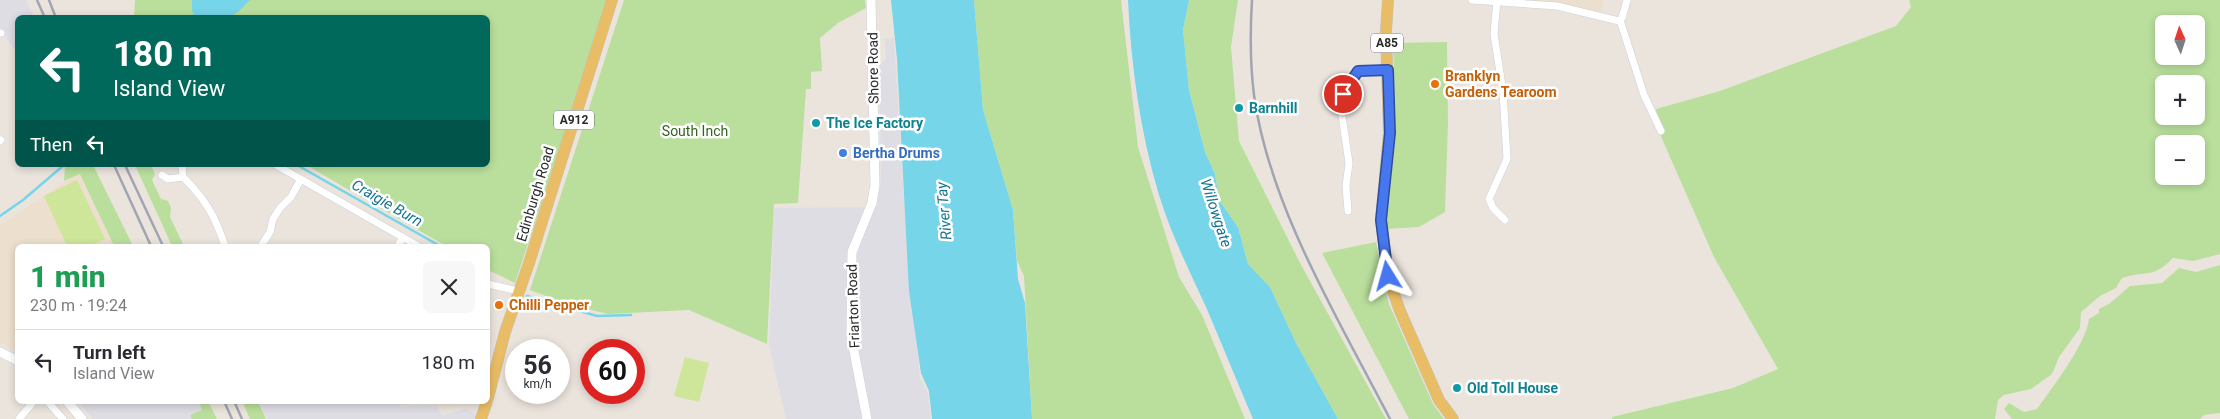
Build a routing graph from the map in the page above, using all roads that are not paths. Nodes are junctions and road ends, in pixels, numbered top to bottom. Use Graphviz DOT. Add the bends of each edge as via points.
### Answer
graph roads {
  1 [pos="612,0"];
  2 [pos="871,0"];
  3 [pos="1388,0"];
  4 [pos="1472,0"];
  5 [pos="1627,0"];
  6 [pos="1497,1"];
  7 [pos="1620,20"];
  8 [pos="1388,70"];
  9 [pos="1542,89"];
  10 [pos="1503,92"];
  11 [pos="1661,130"];
  12 [pos="182,167"];
  13 [pos="280,167"];
  14 [pos="162,175"];
  15 [pos="183,177"];
  16 [pos="301,179"];
  17 [pos="1348,211"];
  18 [pos="1505,220"];
  19 [pos="403,238"];
  20 [pos="224,244"];
  21 [pos="262,244"];
  22 [pos="399,244"];
  23 [pos="414,244"];
  24 [pos="852,252"];
  25 [pos="490,284"];
  26 [pos="518,291"];
  27 [pos="0,352"];
  28 [pos="15,360"];
  29 [pos="490,391"];
  30 [pos="32,404"];
  31 [pos="50,404"];
  32 [pos="70,404"];
  33 [pos="485,404"];
  34 [pos="19,419"];
  35 [pos="63,419"];
  36 [pos="82,419"];
  37 [pos="481,419"];
  38 [pos="867,419"];
  39 [pos="1453,419"];
  1 -- 26 [label="main road, Edinburgh Road / A912"];
  2 -- 24 [label="street, Shore Road" via="875,185 872,203"];
  3 -- 8 [label="main road, A85"];
  4 -- 6 [label="street"];
  5 -- 7 [label="street"];
  6 -- 7 [label="street" via="1557,6"];
  6 -- 10 [label="street" via="1494,34"];
  7 -- 11 [label="street" via="1644,95"];
  8 -- 17 [label="street" via="1358,71 1343,94 1349,163 1346,186"];
  8 -- 39 [label="main road, A85" via="1390,133 1381,220 1388,276 1439,400"];
  9 -- 10 [label="street"];
  10 -- 18 [label="street" via="1507,159 1489,199"];
  12 -- 15 [label="street"];
  13 -- 16 [label="street"];
  14 -- 15 [label="street" via="168,180"];
  15 -- 20 [label="street" via="197,190 218,222"];
  16 -- 19 [label="street"];
  16 -- 21 [label="street" via="276,214"];
  19 -- 22 [label="street"];
  19 -- 23 [label="street"];
  24 -- 38 [label="street, Friarton Road" via="851,336"];
  25 -- 26 [label="street"];
  26 -- 29 [label="main road, Edinburgh Road / A912"];
  27 -- 28 [label="street"];
  30 -- 34 [label="street"];
  31 -- 35 [label="street"];
  32 -- 36 [label="street"];
  33 -- 37 [label="main road"];
}
